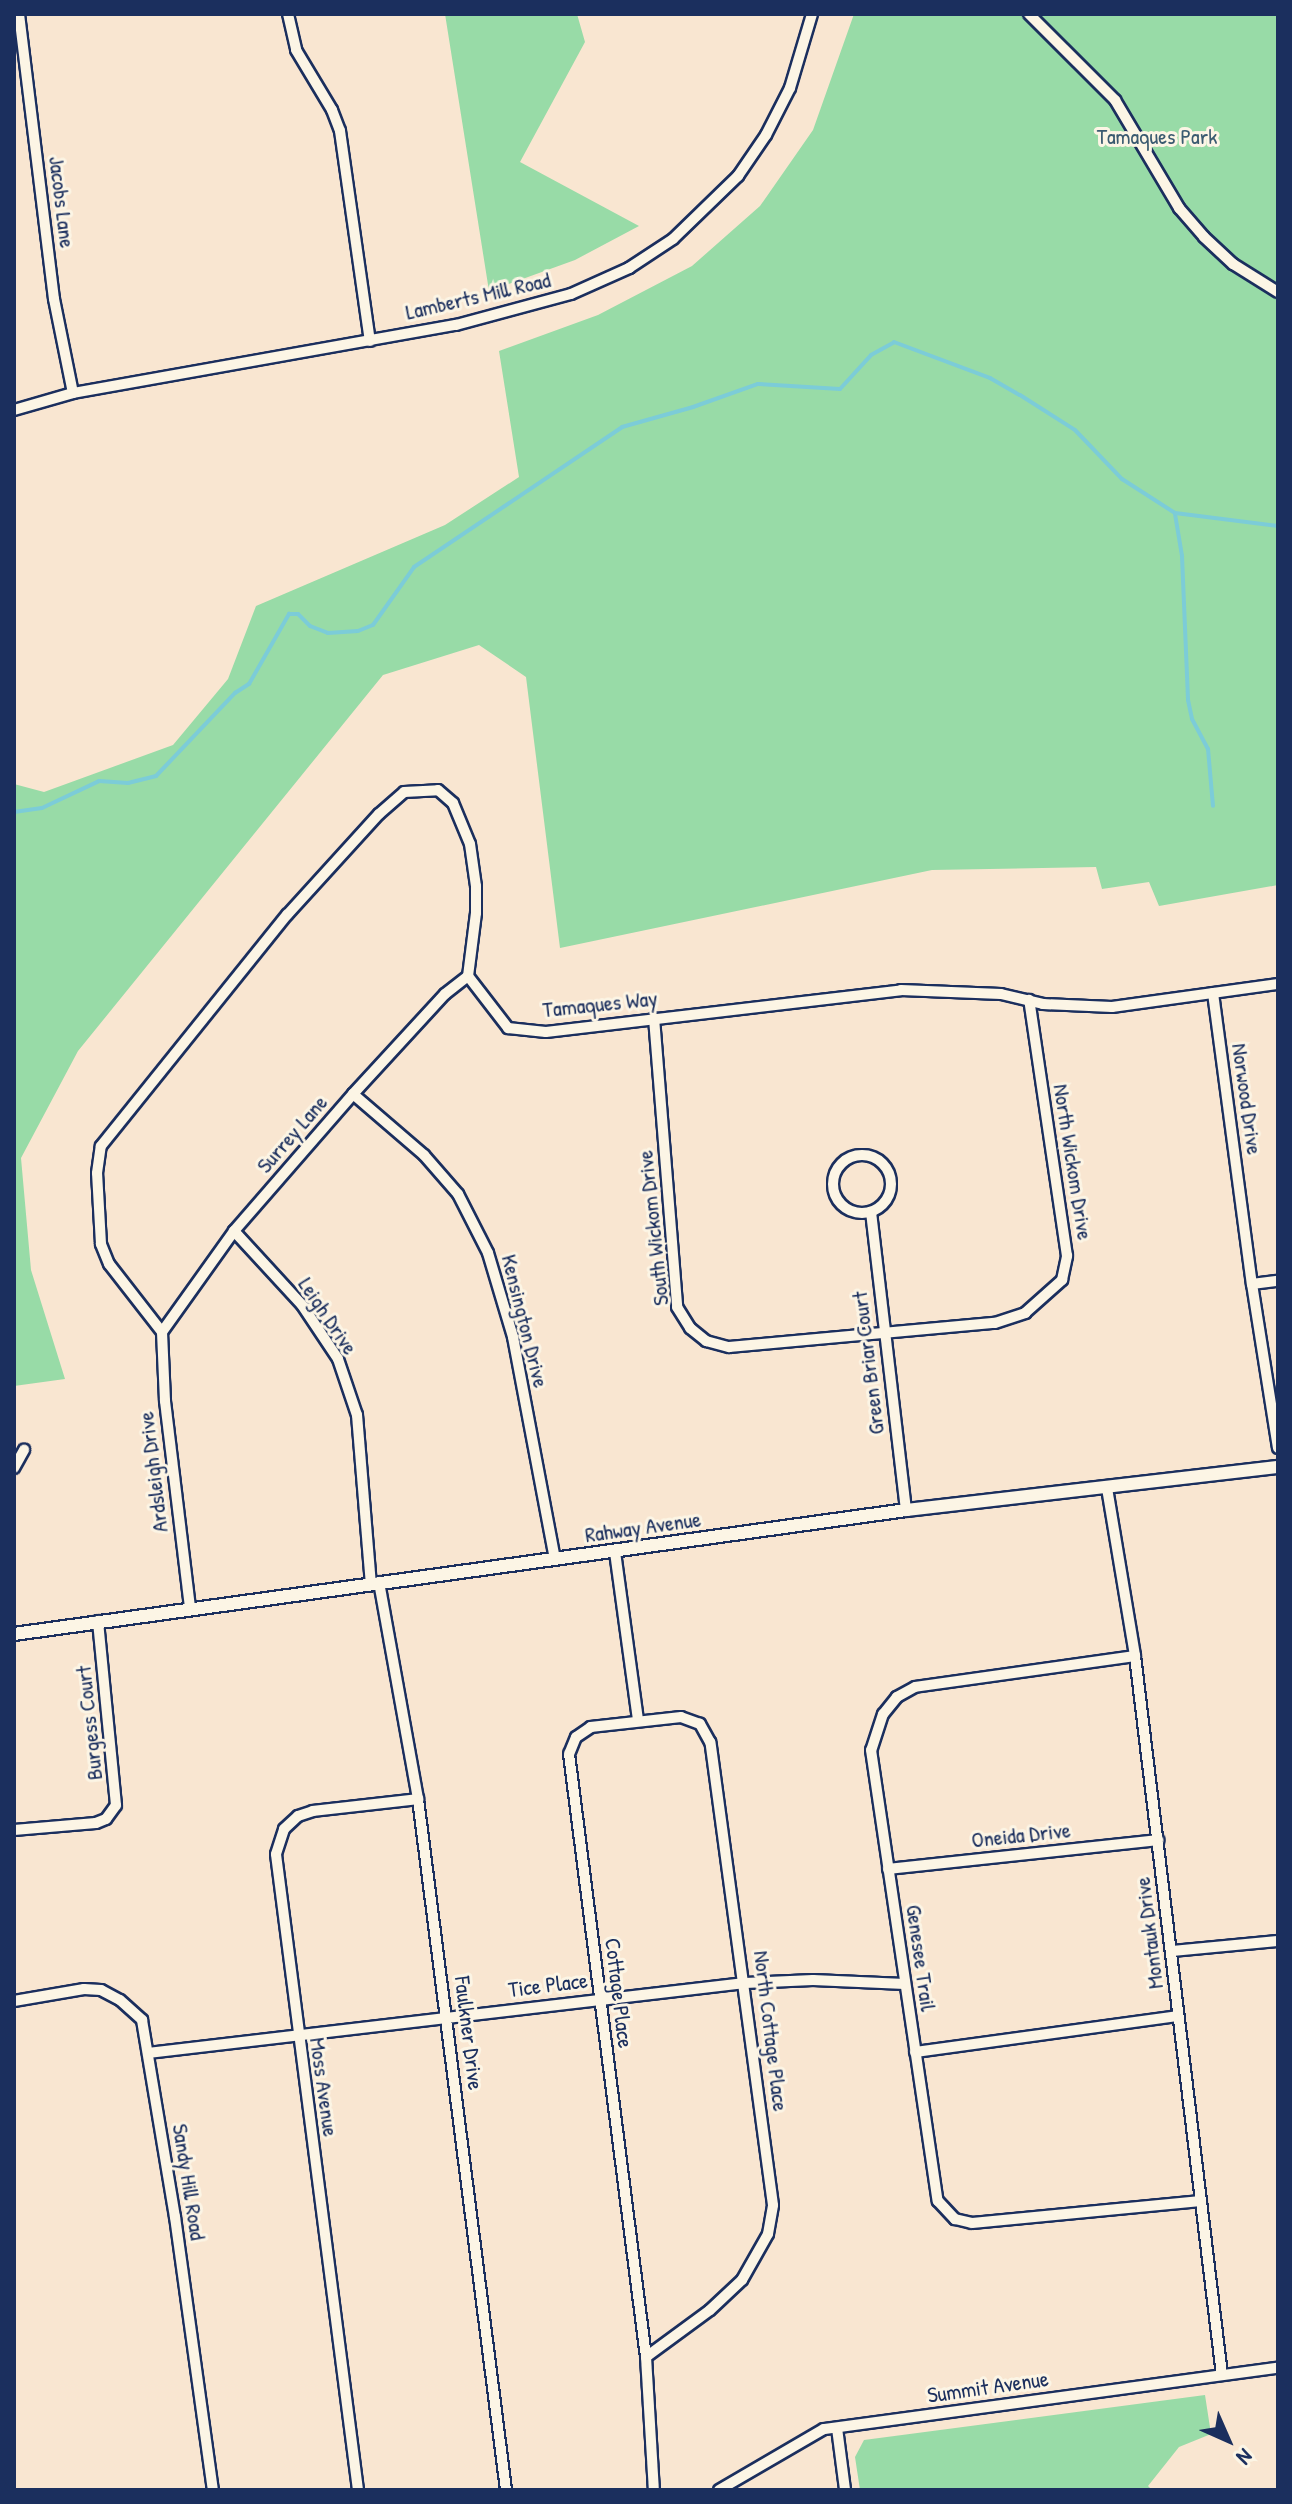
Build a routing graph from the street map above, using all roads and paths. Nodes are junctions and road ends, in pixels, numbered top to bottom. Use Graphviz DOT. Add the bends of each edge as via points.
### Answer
graph roads {
  1 [pos="19,14"];
  2 [pos="288,14"];
  3 [pos="812,14"];
  4 [pos="1029,14"];
  5 [pos="1278,292"];
  6 [pos="370,341"];
  7 [pos="73,393"];
  8 [pos="14,410"];
  9 [pos="468,976"];
  10 [pos="1278,984"];
  11 [pos="1213,993"];
  12 [pos="1029,1000"];
  13 [pos="654,1018"];
  14 [pos="353,1094"];
  15 [pos="871,1212"];
  16 [pos="234,1231"];
  17 [pos="1278,1281"];
  18 [pos="1252,1284"];
  19 [pos="162,1332"];
  20 [pos="884,1333"];
  21 [pos="1278,1448"];
  22 [pos="24,1450"];
  23 [pos="1278,1467"];
  24 [pos="14,1468"];
  25 [pos="1107,1488"];
  26 [pos="906,1510"];
  27 [pos="615,1552"];
  28 [pos="555,1559"];
  29 [pos="375,1583"];
  30 [pos="190,1607"];
  31 [pos="98,1621"];
  32 [pos="14,1634"];
  33 [pos="1135,1656"];
  34 [pos="638,1720"];
  35 [pos="418,1799"];
  36 [pos="14,1830"];
  37 [pos="1158,1840"];
  38 [pos="888,1869"];
  39 [pos="1278,1941"];
  40 [pos="1172,1951"];
  41 [pos="745,1983"];
  42 [pos="905,1984"];
  43 [pos="600,1999"];
  44 [pos="14,2001"];
  45 [pos="1178,2016"];
  46 [pos="447,2017"];
  47 [pos="297,2035"];
  48 [pos="915,2052"];
  49 [pos="148,2053"];
  50 [pos="1201,2201"];
  51 [pos="646,2357"];
  52 [pos="1278,2368"];
  53 [pos="1222,2375"];
  54 [pos="837,2428"];
  55 [pos="213,2490"];
  56 [pos="358,2490"];
  57 [pos="506,2490"];
  58 [pos="654,2490"];
  59 [pos="719,2490"];
  60 [pos="845,2490"];
  1 -- 7 [label="street, Jacobs Lane" via="54,299"];
  2 -- 6 [label="street" via="296,50 340,131"];
  3 -- 6 [label="street, Lamberts Mill Road" via="790,88 766,135 738,176 673,239 629,268 571,294 456,325"];
  4 -- 5 [label="street" via="1115,100 1179,208 1204,237 1233,264"];
  6 -- 7 [label="street, Lamberts Mill Road"];
  7 -- 8 [label="street, Lamberts Mill Road"];
  9 -- 13 [label="street, Tamaques Way" via="508,1028 546,1032"];
  9 -- 14 [label="street, Surrey Lane"];
  9 -- 19 [label="street" via="476,913 470,844 453,803 438,790 404,792 287,915 101,1146 101,1244 109,1264"];
  10 -- 11 [label="street, Tamaques Way"];
  11 -- 12 [label="street, Tamaques Way" via="1112,1007"];
  11 -- 18 [label="street, Norwood Drive"];
  12 -- 13 [label="street, Tamaques Way" via="901,990"];
  12 -- 20 [label="street, North Wickom Drive" via="1067,1256 1062,1280 1025,1313 995,1323"];
  13 -- 20 [label="street, South Wickom Drive" via="677,1307 690,1328 706,1341 729,1347"];
  14 -- 16 [label="street, Surrey Lane"];
  14 -- 28 [label="street, Kensington Drive" via="424,1155 458,1194 488,1253 513,1337"];
  15 -- 15 [label="street" via="890,1195 891,1176 873,1156 852,1156 837,1168 835,1195 846,1209"];
  15 -- 20 [label="street, Green Briar Court"];
  16 -- 19 [label="street, Surrey Lane"];
  16 -- 29 [label="street, Leigh Drive" via="302,1305 338,1359 357,1415"];
  17 -- 18 [label="street"];
  18 -- 21 [label="street, Norwood Drive"];
  19 -- 30 [label="street, Ardsleigh Drive" via="165,1401"];
  20 -- 26 [label="street, Green Briar Court"];
  22 -- 24 [label="street"];
  23 -- 25 [label="street, Rahway Avenue"];
  25 -- 26 [label="street, Rahway Avenue"];
  25 -- 33 [label="street, Montauk Drive"];
  26 -- 27 [label="street, Rahway Avenue"];
  27 -- 28 [label="street, Rahway Avenue"];
  27 -- 34 [label="street"];
  28 -- 29 [label="street, Rahway Avenue"];
  29 -- 30 [label="street, Rahway Avenue"];
  29 -- 35 [label="street, Faulkner Drive"];
  30 -- 31 [label="street, Rahway Avenue"];
  31 -- 32 [label="street, Rahway Avenue"];
  31 -- 36 [label="street, Burgess Court" via="116,1805 96,1823"];
  33 -- 37 [label="street, Montauk Drive"];
  33 -- 38 [label="street, Genesee Trail" via="915,1687 897,1697 883,1714 871,1750"];
  34 -- 41 [label="street, North Cottage Place" via="691,1719 707,1732"];
  34 -- 43 [label="street, Cottage Place" via="591,1727 576,1737 569,1754"];
  35 -- 46 [label="street, Faulkner Drive"];
  35 -- 47 [label="street, Moss Avenue" via="313,1811 284,1829 275,1868"];
  37 -- 38 [label="street, Oneida Drive"];
  37 -- 40 [label="street, Montauk Drive"];
  38 -- 42 [label="street, Genesee Trail"];
  39 -- 40 [label="street"];
  40 -- 45 [label="street, Montauk Drive"];
  41 -- 42 [label="street, Tice Place"];
  41 -- 43 [label="street, Tice Place"];
  41 -- 51 [label="street, North Cottage Place" via="773,2205 768,2234 742,2280"];
  42 -- 48 [label="street, Genesee Trail"];
  43 -- 46 [label="street, Tice Place"];
  43 -- 51 [label="street, Cottage Place"];
  44 -- 49 [label="street, Sandy Hill Road" via="101,1990 142,2020"];
  45 -- 48 [label="street"];
  45 -- 50 [label="street, Montauk Drive"];
  46 -- 47 [label="street, Tice Place"];
  46 -- 57 [label="street, Faulkner Drive"];
  47 -- 49 [label="street, Tice Place"];
  47 -- 56 [label="street, Moss Avenue"];
  48 -- 50 [label="street, Genesee Trail" via="934,2185 938,2201 955,2219 996,2223"];
  49 -- 55 [label="street, Sandy Hill Road"];
  50 -- 53 [label="street, Montauk Drive"];
  51 -- 58 [label="street, Cottage Place"];
  52 -- 53 [label="street, Summit Avenue"];
  53 -- 54 [label="street, Summit Avenue"];
  54 -- 59 [label="street, Summit Avenue" via="808,2436"];
  54 -- 60 [label="street"];
}
